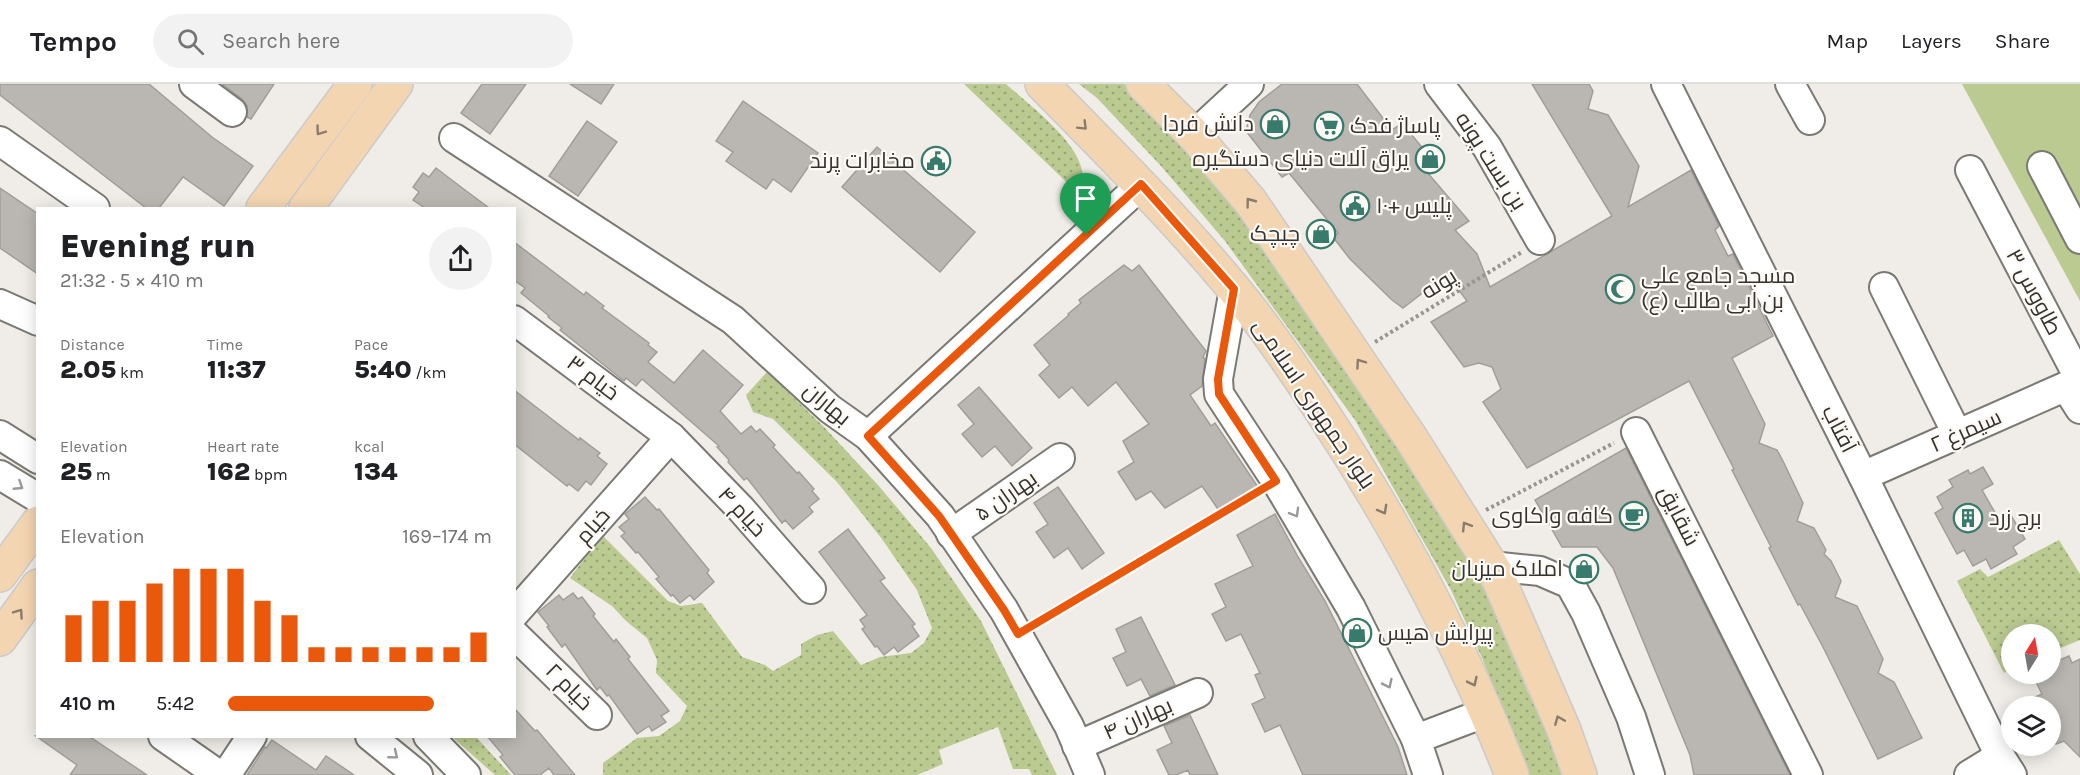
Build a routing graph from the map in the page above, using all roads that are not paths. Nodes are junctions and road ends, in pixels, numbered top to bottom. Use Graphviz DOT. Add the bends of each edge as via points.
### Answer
graph roads {
  1 [pos="194,84"];
  2 [pos="355,84"];
  3 [pos="396,84"];
  4 [pos="1042,84"];
  5 [pos="1143,84"];
  6 [pos="1249,84"];
  7 [pos="1439,84"];
  8 [pos="1666,84"];
  9 [pos="1790,84"];
  10 [pos="232,112"];
  11 [pos="1810,120"];
  12 [pos="1194,135"];
  13 [pos="454,138"];
  14 [pos="0,141"];
  15 [pos="2042,165"];
  16 [pos="1970,170"];
  17 [pos="1141,184"];
  18 [pos="94,207"];
  19 [pos="263,207"];
  20 [pos="307,207"];
  21 [pos="2080,239"];
  22 [pos="1540,240"];
  23 [pos="1884,287"];
  24 [pos="1234,289"];
  25 [pos="0,304"];
  26 [pos="36,320"];
  27 [pos="516,321"];
  28 [pos="2074,397"];
  29 [pos="1636,432"];
  30 [pos="0,435"];
  31 [pos="1957,435"];
  32 [pos="868,436"];
  33 [pos="671,437"];
  34 [pos="36,458"];
  35 [pos="1060,458"];
  36 [pos="0,475"];
  37 [pos="1863,476"];
  38 [pos="36,497"];
  39 [pos="36,526"];
  40 [pos="951,534"];
  41 [pos="1491,566"];
  42 [pos="0,575"];
  43 [pos="36,589"];
  44 [pos="811,589"];
  45 [pos="516,612"];
  46 [pos="516,636"];
  47 [pos="0,639"];
  48 [pos="1198,693"];
  49 [pos="1487,712"];
  50 [pos="597,716"];
  51 [pos="165,738"];
  52 [pos="251,738"];
  53 [pos="372,738"];
  54 [pos="430,738"];
  55 [pos="1416,739"];
  56 [pos="1077,746"];
  57 [pos="2006,766"];
  58 [pos="219,775"];
  59 [pos="226,775"];
  60 [pos="418,775"];
  61 [pos="466,775"];
  62 [pos="1090,775"];
  63 [pos="1428,775"];
  64 [pos="1512,775"];
  65 [pos="1581,775"];
  66 [pos="1650,775"];
  67 [pos="1808,775"];
  68 [pos="1969,775"];
  1 -- 10 [label="street"];
  2 -- 19 [label="main road, one-way"];
  3 -- 20 [label="main road"];
  4 -- 17 [label="main road, بلوار جمهوری اسلامی, one-way"];
  5 -- 12 [label="main road"];
  6 -- 12 [label="street"];
  7 -- 22 [label="street, بن بست پونه" via="1487,147"];
  8 -- 37 [label="street, آفتاب"];
  9 -- 11 [label="street"];
  41 -- 12 [label="main road, one-way" via="1411,438 1251,202"];
  13 -- 32 [label="street, بهاران" via="733,320 830,409"];
  14 -- 18 [label="street"];
  15 -- 21 [label="street"];
  16 -- 28 [label="street, طاووس ۳" via="2079,378"];
  17 -- 24 [label="main road, بلوار جمهوری اسلامی"];
  17 -- 32 [label="street"];
  23 -- 31 [label="street"];
  24 -- 49 [label="main road, بلوار جمهوری اسلامی, one-way" via="1286,355 1359,468 1434,600"];
  24 -- 55 [label="street, one-way" via="1218,379 1219,394 1351,608"];
  25 -- 26 [label="street"];
  27 -- 33 [label="street, خیام ۳"];
  28 -- 31 [label="street, سیمرغ ۲"];
  29 -- 67 [label="street, شقایق"];
  30 -- 34 [label="street"];
  31 -- 37 [label="street, سیمرغ ۲"];
  32 -- 40 [label="street, بهاران"];
  33 -- 44 [label="street, خیام ۴"];
  33 -- 45 [label="street, خیام"];
  35 -- 40 [label="street, بهاران ۵"];
  36 -- 38 [label="street, one-way"];
  37 -- 57 [label="street, آفتاب"];
  39 -- 42 [label="main road"];
  40 -- 56 [label="street, بهاران" via="1004,610"];
  65 -- 41 [label="main road, one-way"];
  41 -- 66 [label="street" via="1540,571 1570,584 1631,717"];
  47 -- 43 [label="main road, one-way"];
  46 -- 50 [label="street, خیام ۲"];
  48 -- 56 [label="street, بهاران ۴"];
  49 -- 55 [label="street"];
  49 -- 64 [label="main road, بلوار جمهوری اسلامی"];
  51 -- 58 [label="street"];
  52 -- 59 [label="street"];
  53 -- 60 [label="street, one-way"];
  54 -- 61 [label="street"];
  55 -- 63 [label="street"];
  56 -- 62 [label="street, بهاران"];
  57 -- 68 [label="street"];
}
